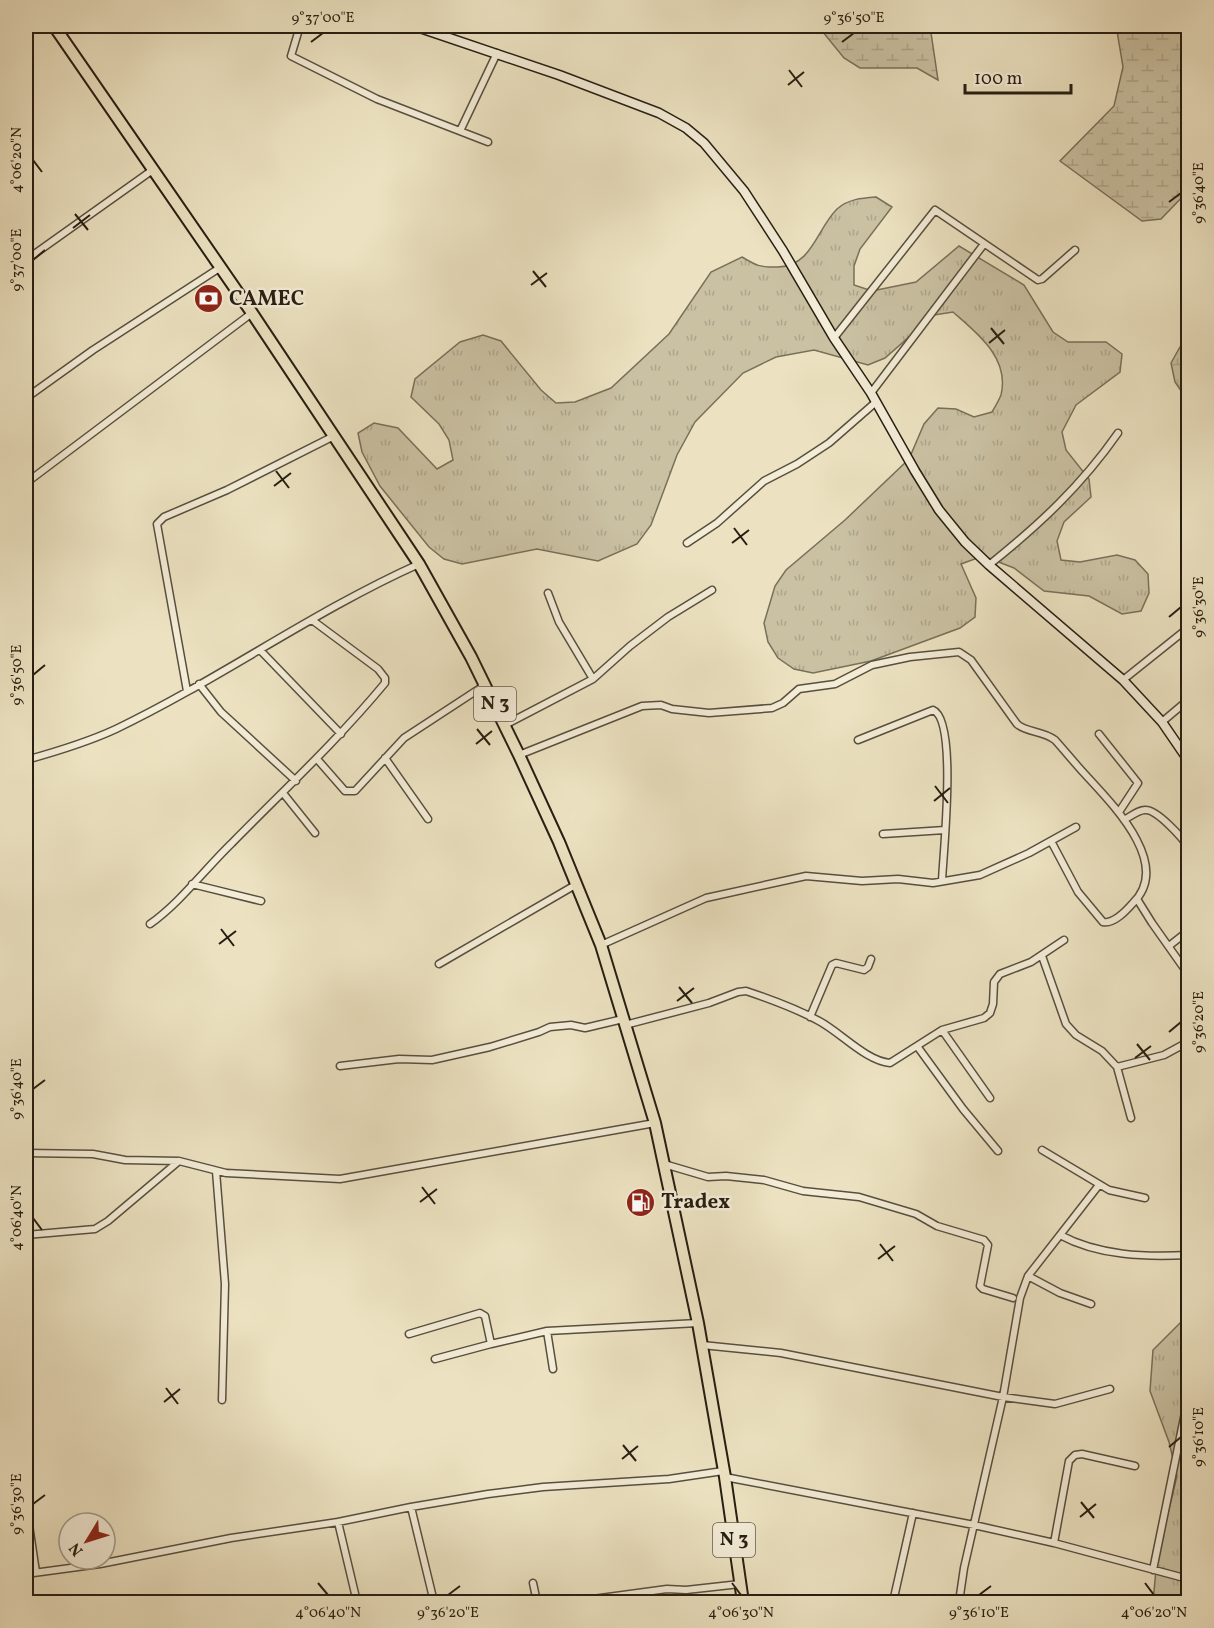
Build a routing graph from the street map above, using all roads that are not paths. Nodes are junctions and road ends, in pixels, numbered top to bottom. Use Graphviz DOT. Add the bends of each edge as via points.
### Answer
graph roads {
  1 [pos="54,26"];
  2 [pos="300,26"];
  3 [pos="414,26"];
  4 [pos="425,27"];
  5 [pos="497,53"];
  6 [pos="460,131"];
  7 [pos="488,142"];
  8 [pos="154,170"];
  9 [pos="984,244"];
  10 [pos="1075,250"];
  11 [pos="26,260"];
  12 [pos="221,267"];
  13 [pos="252,313"];
  14 [pos="834,338"];
  15 [pos="872,393"];
  16 [pos="26,398"];
  17 [pos="876,402"];
  18 [pos="1118,433"];
  19 [pos="335,435"];
  20 [pos="26,483"];
  21 [pos="687,543"];
  22 [pos="419,564"];
  23 [pos="989,565"];
  24 [pos="712,590"];
  25 [pos="548,593"];
  26 [pos="312,620"];
  27 [pos="1188,628"];
  28 [pos="260,650"];
  29 [pos="593,679"];
  30 [pos="1123,680"];
  31 [pos="199,684"];
  32 [pos="485,685"];
  33 [pos="187,691"];
  34 [pos="1188,700"];
  35 [pos="1162,723"];
  36 [pos="505,725"];
  37 [pos="340,734"];
  38 [pos="1100,734"];
  39 [pos="858,740"];
  40 [pos="1187,754"];
  41 [pos="519,755"];
  42 [pos="385,758"];
  43 [pos="317,759"];
  44 [pos="26,760"];
  45 [pos="296,781"];
  46 [pos="283,793"];
  47 [pos="1119,812"];
  48 [pos="428,819"];
  49 [pos="1124,820"];
  50 [pos="1076,827"];
  51 [pos="945,830"];
  52 [pos="315,833"];
  53 [pos="883,834"];
  54 [pos="1052,841"];
  55 [pos="1188,847"];
  56 [pos="942,881"];
  57 [pos="192,884"];
  58 [pos="576,884"];
  59 [pos="1137,899"];
  60 [pos="261,901"];
  61 [pos="150,924"];
  62 [pos="1188,931"];
  63 [pos="1064,940"];
  64 [pos="601,945"];
  65 [pos="1168,946"];
  66 [pos="1042,956"];
  67 [pos="871,959"];
  68 [pos="439,964"];
  69 [pos="1188,974"];
  70 [pos="810,1017"];
  71 [pos="624,1022"];
  72 [pos="942,1030"];
  73 [pos="1188,1042"];
  74 [pos="916,1046"];
  75 [pos="340,1066"];
  76 [pos="1117,1068"];
  77 [pos="990,1098"];
  78 [pos="1131,1118"];
  79 [pos="655,1123"];
  80 [pos="1042,1150"];
  81 [pos="998,1151"];
  82 [pos="26,1153"];
  83 [pos="180,1161"];
  84 [pos="664,1164"];
  85 [pos="216,1171"];
  86 [pos="1099,1185"];
  87 [pos="1145,1198"];
  88 [pos="26,1235"];
  89 [pos="1060,1235"];
  90 [pos="1188,1255"];
  91 [pos="1028,1276"];
  92 [pos="1013,1298"];
  93 [pos="1091,1304"];
  94 [pos="698,1323"];
  95 [pos="547,1331"];
  96 [pos="409,1334"];
  97 [pos="491,1344"];
  98 [pos="702,1345"];
  99 [pos="435,1359"];
  100 [pos="553,1369"];
  101 [pos="1110,1389"];
  102 [pos="1003,1397"];
  103 [pos="1188,1398"];
  104 [pos="222,1400"];
  105 [pos="1135,1466"];
  106 [pos="724,1474"];
  107 [pos="26,1505"];
  108 [pos="411,1507"];
  109 [pos="913,1513"];
  110 [pos="338,1522"];
  111 [pos="974,1524"];
  112 [pos="1054,1543"];
  113 [pos="1153,1570"];
  114 [pos="36,1572"];
  115 [pos="26,1574"];
  116 [pos="1188,1579"];
  117 [pos="533,1583"];
  118 [pos="740,1584"];
  119 [pos="357,1602"];
  120 [pos="434,1602"];
  121 [pos="537,1602"];
  122 [pos="571,1602"];
  123 [pos="743,1602"];
  124 [pos="893,1602"];
  125 [pos="959,1602"];
  1 -- 8 [label="highway, N 3"];
  2 -- 6 [label="street" via="291,56 377,99"];
  3 -- 4 [label="main road"];
  4 -- 5 [label="main road"];
  5 -- 6 [label="street"];
  5 -- 14 [label="main road" via="659,113 704,143 751,201"];
  6 -- 7 [label="street"];
  8 -- 11 [label="street"];
  8 -- 12 [label="highway, N 3"];
  9 -- 10 [label="street" via="1038,280"];
  9 -- 14 [label="street" via="938,210 933,211"];
  9 -- 15 [label="street"];
  12 -- 13 [label="highway, N 3"];
  12 -- 16 [label="street"];
  13 -- 19 [label="highway, N 3"];
  13 -- 20 [label="street"];
  14 -- 15 [label="main road"];
  15 -- 17 [label="main road"];
  17 -- 21 [label="street" via="829,443 764,481 717,523"];
  17 -- 23 [label="main road" via="939,510"];
  18 -- 23 [label="street" via="1076,488"];
  19 -- 22 [label="highway, N 3"];
  19 -- 33 [label="street" via="164,517 157,524"];
  22 -- 26 [label="street"];
  22 -- 32 [label="highway, N 3"];
  23 -- 30 [label="main road"];
  24 -- 29 [label="street" via="668,617"];
  25 -- 29 [label="street" via="559,622"];
  26 -- 28 [label="street"];
  26 -- 37 [label="street" via="385,678 385,683"];
  27 -- 30 [label="street"];
  28 -- 31 [label="street"];
  28 -- 37 [label="street"];
  29 -- 36 [label="street"];
  30 -- 35 [label="main road"];
  31 -- 33 [label="street"];
  31 -- 45 [label="street" via="221,712"];
  32 -- 36 [label="highway, N 3"];
  32 -- 42 [label="street" via="404,738"];
  33 -- 44 [label="street" via="113,730"];
  34 -- 35 [label="street"];
  35 -- 40 [label="main road"];
  36 -- 41 [label="highway, N 3"];
  37 -- 43 [label="street"];
  38 -- 47 [label="street" via="1138,783"];
  39 -- 51 [label="street" via="937,711 945,730 948,763"];
  41 -- 47 [label="street" via="642,706 709,713 772,708 799,689 836,684 872,665 959,652 971,660 1017,724 1055,740"];
  41 -- 58 [label="highway, N 3"];
  42 -- 43 [label="street" via="350,792"];
  42 -- 48 [label="street"];
  43 -- 45 [label="street"];
  45 -- 46 [label="street"];
  46 -- 52 [label="street"];
  46 -- 57 [label="street"];
  47 -- 49 [label="street"];
  49 -- 55 [label="street" via="1143,810 1152,812"];
  49 -- 59 [label="street" via="1146,862 1145,888"];
  50 -- 54 [label="street"];
  51 -- 53 [label="street"];
  51 -- 56 [label="street"];
  54 -- 56 [label="street" via="992,871"];
  54 -- 59 [label="street" via="1078,892 1103,922 1110,922"];
  56 -- 64 [label="street" via="806,876 706,898"];
  57 -- 60 [label="street"];
  57 -- 61 [label="street"];
  58 -- 64 [label="highway, N 3"];
  58 -- 68 [label="street"];
  59 -- 65 [label="street"];
  62 -- 65 [label="street"];
  63 -- 66 [label="street"];
  64 -- 71 [label="highway, N 3"];
  65 -- 69 [label="street"];
  66 -- 72 [label="street" via="1000,974 994,981 990,1013 984,1018"];
  66 -- 76 [label="street" via="1066,1024 1102,1051"];
  67 -- 70 [label="street" via="864,970 832,965"];
  70 -- 71 [label="street" via="755,994 738,992 709,1003"];
  70 -- 74 [label="street" via="883,1062 890,1063"];
  71 -- 75 [label="street" via="585,1028 550,1027 432,1060 399,1059"];
  71 -- 79 [label="highway, N 3"];
  72 -- 74 [label="street"];
  72 -- 77 [label="street"];
  73 -- 76 [label="street" via="1164,1055"];
  74 -- 81 [label="street"];
  76 -- 78 [label="street"];
  79 -- 84 [label="highway, N 3"];
  79 -- 85 [label="street" via="340,1179"];
  80 -- 86 [label="street"];
  82 -- 83 [label="street"];
  83 -- 85 [label="street"];
  83 -- 88 [label="street" via="95,1229"];
  84 -- 92 [label="street" via="708,1178 764,1180 803,1191 859,1197 984,1240 988,1245 980,1286"];
  84 -- 94 [label="highway, N 3"];
  85 -- 104 [label="street" via="225,1284"];
  86 -- 87 [label="street"];
  86 -- 89 [label="street"];
  89 -- 90 [label="street" via="1097,1250 1152,1257"];
  89 -- 91 [label="street"];
  91 -- 93 [label="street"];
  91 -- 102 [label="street" via="1020,1298"];
  94 -- 95 [label="street"];
  94 -- 98 [label="highway, N 3"];
  95 -- 97 [label="street"];
  95 -- 100 [label="street"];
  96 -- 97 [label="street" via="480,1314 484,1316"];
  97 -- 99 [label="street"];
  98 -- 102 [label="street" via="781,1353"];
  98 -- 106 [label="highway, N 3"];
  101 -- 102 [label="street" via="1055,1404"];
  102 -- 111 [label="street"];
  103 -- 113 [label="street"];
  105 -- 112 [label="street" via="1075,1455 1069,1461"];
  106 -- 108 [label="street" via="543,1487"];
  106 -- 109 [label="street"];
  106 -- 118 [label="highway, N 3"];
  107 -- 114 [label="street"];
  108 -- 110 [label="street"];
  108 -- 120 [label="street"];
  109 -- 111 [label="street"];
  109 -- 124 [label="street"];
  110 -- 114 [label="street"];
  110 -- 119 [label="street"];
  111 -- 112 [label="street"];
  111 -- 125 [label="street"];
  112 -- 113 [label="street"];
  113 -- 116 [label="street"];
  114 -- 115 [label="street"];
  117 -- 121 [label="street"];
  118 -- 122 [label="street"];
  118 -- 123 [label="highway, N 3"];
}
